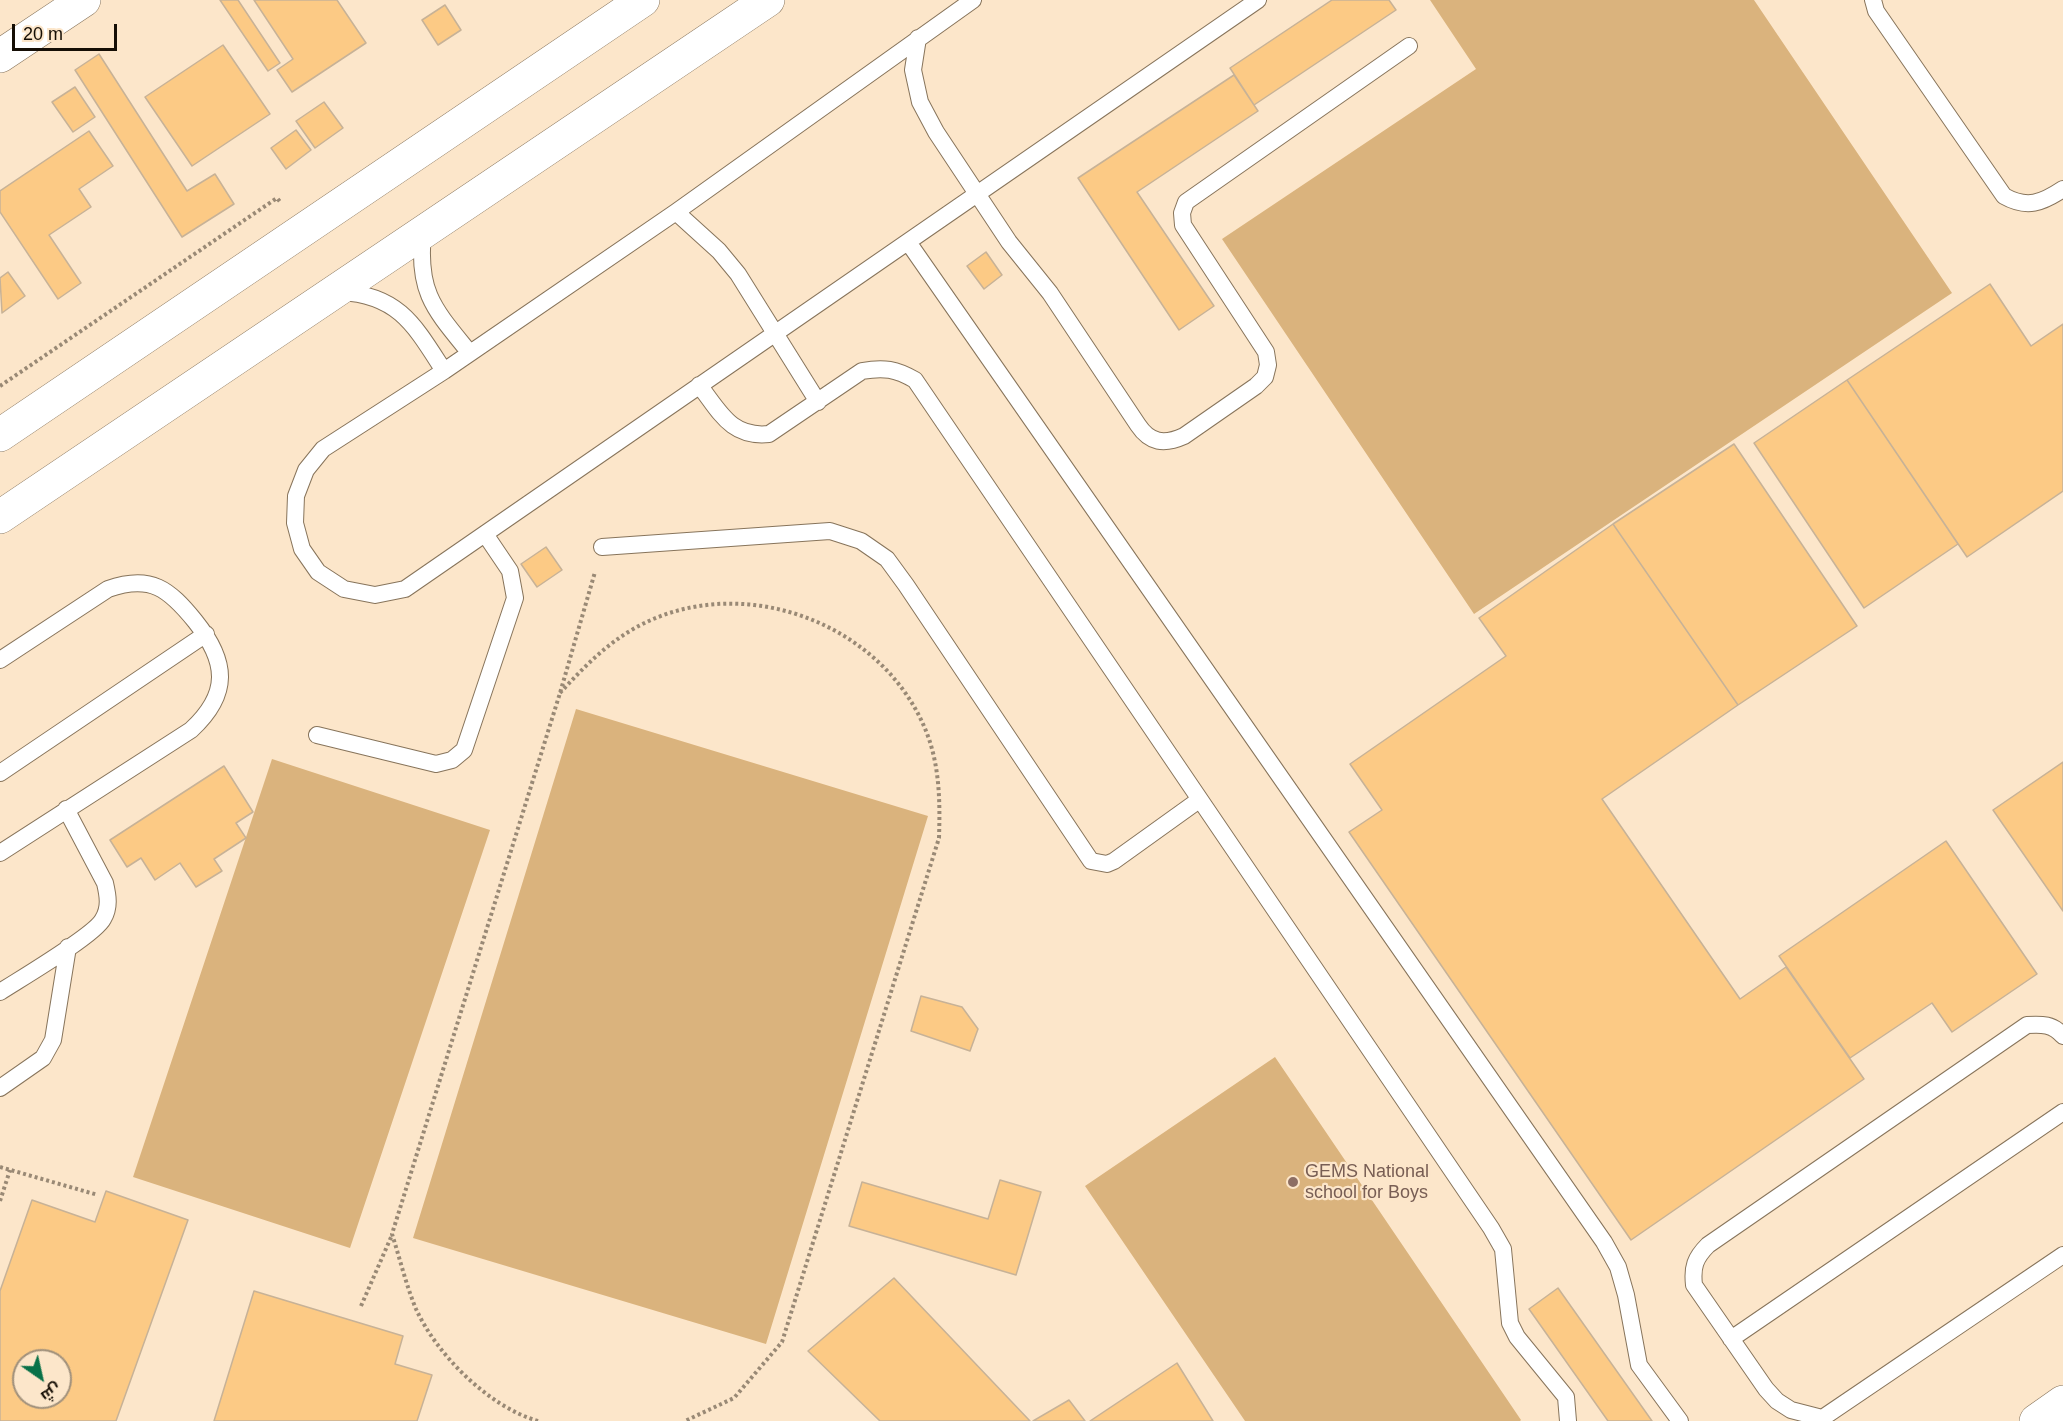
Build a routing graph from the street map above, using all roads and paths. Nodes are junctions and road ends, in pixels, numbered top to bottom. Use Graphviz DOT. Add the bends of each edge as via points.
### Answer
graph roads {
  1 [pos="84,0"];
  2 [pos="643,0"];
  3 [pos="768,0"];
  4 [pos="973,0"];
  5 [pos="1258,0"];
  6 [pos="1873,0"];
  7 [pos="918,38"];
  8 [pos="1409,46"];
  9 [pos="0,56"];
  10 [pos="2063,189"];
  11 [pos="978,191"];
  12 [pos="676,212"];
  13 [pos="423,231"];
  14 [pos="908,242"];
  15 [pos="337,292"];
  16 [pos="775,335"];
  17 [pos="470,352"];
  18 [pos="444,371"];
  19 [pos="699,385"];
  20 [pos="818,402"];
  21 [pos="0,435"];
  22 [pos="0,517"];
  23 [pos="484,534"];
  24 [pos="602,547"];
  25 [pos="206,634"];
  26 [pos="0,660"];
  27 [pos="560,693"];
  28 [pos="317,735"];
  29 [pos="0,773"];
  30 [pos="1199,800"];
  31 [pos="66,808"];
  32 [pos="0,853"];
  33 [pos="68,947"];
  34 [pos="0,992"];
  35 [pos="2063,1036"];
  36 [pos="0,1088"];
  37 [pos="2063,1112"];
  38 [pos="0,1167"];
  39 [pos="10,1170"];
  40 [pos="98,1195"];
  41 [pos="0,1201"];
  42 [pos="392,1234"];
  43 [pos="2063,1255"];
  44 [pos="361,1306"];
  45 [pos="1731,1340"];
  46 [pos="2063,1402"];
  47 [pos="1572,1417"];
  48 [pos="1820,1420"];
  49 [pos="538,1421"];
  50 [pos="686,1421"];
  51 [pos="1680,1421"];
  52 [pos="2036,1421"];
  1 -- 9 [label="street"];
  2 -- 21 [label="street"];
  3 -- 13 [label="street"];
  4 -- 7 [label="lane"];
  5 -- 11 [label="lane"];
  6 -- 10 [label="lane" via="1876,12 2004,196 2028,205 2041,203"];
  7 -- 11 [label="lane" via="913,70 920,102"];
  7 -- 12 [label="lane"];
  8 -- 11 [label="lane" via="1186,202 1183,225 1260,341 1268,365 1265,377 1256,386 1171,441 1158,442 1145,436 1050,293 1009,242"];
  11 -- 14 [label="lane"];
  12 -- 16 [label="lane" via="738,274"];
  12 -- 17 [label="lane"];
  13 -- 15 [label="street"];
  13 -- 17 [label="lane" via="420,262 426,292"];
  14 -- 16 [label="lane"];
  14 -- 51 [label="lane" via="1604,1242 1618,1267 1640,1365"];
  15 -- 18 [label="lane" via="363,293 387,302 407,317"];
  15 -- 22 [label="street"];
  16 -- 19 [label="lane"];
  16 -- 20 [label="lane"];
  17 -- 18 [label="lane"];
  18 -- 23 [label="lane" via="323,448 306,470 296,496 295,523 302,549 318,572 344,589 375,595 405,589"];
  19 -- 20 [label="lane" via="725,420 753,436 769,434"];
  19 -- 23 [label="lane"];
  20 -- 30 [label="lane" via="862,371 881,367 899,370 915,380"];
  23 -- 28 [label="lane" via="510,571 514,598 464,750 452,760 436,764"];
  24 -- 27 [label="path"];
  24 -- 30 [label="lane" via="797,531 830,531 861,541 887,559 906,585 1091,861 1114,861"];
  25 -- 26 [label="lane" via="176,598 162,588 144,582 126,583 108,589"];
  25 -- 29 [label="lane"];
  25 -- 31 [label="lane" via="217,653 221,675 218,696 207,716"];
  27 -- 42 [label="path"];
  27 -- 50 [label="path" via="594,655 636,627 684,609 734,603 784,609 831,627 879,663 906,694 929,739 940,788 939,838 782,1342 734,1398"];
  30 -- 47 [label="lane" via="1497,1239 1507,1268 1510,1323 1517,1337 1559,1386"];
  31 -- 32 [label="lane"];
  31 -- 33 [label="lane" via="108,896 108,910 102,921 93,932"];
  33 -- 34 [label="lane"];
  33 -- 36 [label="lane" via="53,1040 43,1058"];
  35 -- 45 [label="lane" via="2043,1024 2027,1025 1708,1245 1697,1256 1692,1270 1694,1285"];
  37 -- 45 [label="lane"];
  38 -- 39 [label="path"];
  39 -- 40 [label="path"];
  39 -- 41 [label="path"];
  42 -- 44 [label="path"];
  42 -- 49 [label="path" via="417,1310 458,1372 519,1416"];
  43 -- 48 [label="lane"];
  45 -- 48 [label="lane" via="1777,1401"];
  46 -- 52 [label="street"];
}
